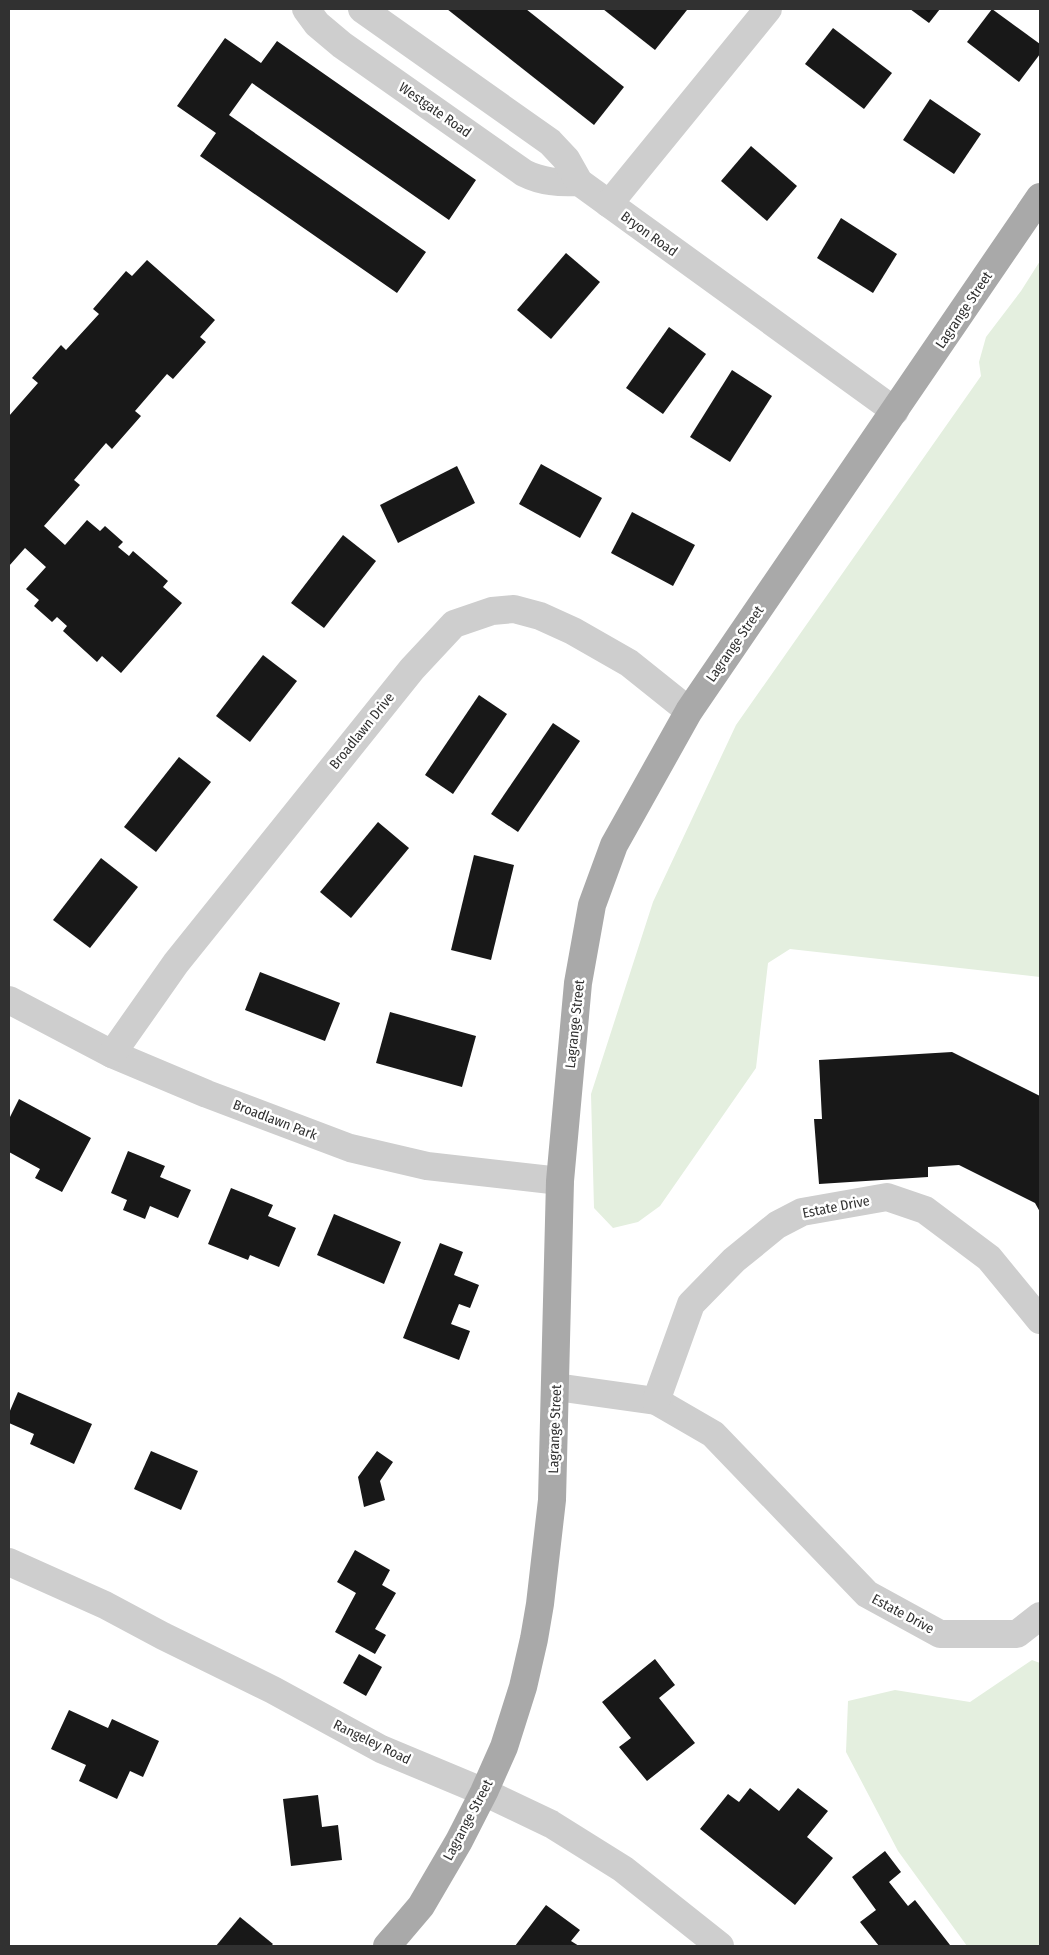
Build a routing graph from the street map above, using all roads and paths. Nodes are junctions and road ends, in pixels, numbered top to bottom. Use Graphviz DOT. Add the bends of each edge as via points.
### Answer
graph roads {
  1 [pos="306,9"];
  2 [pos="362,9"];
  3 [pos="768,9"];
  4 [pos="579,182"];
  5 [pos="1040,197"];
  6 [pos="609,204"];
  7 [pos="895,411"];
  8 [pos="688,711"];
  9 [pos="9,1000"];
  10 [pos="112,1054"];
  11 [pos="560,1181"];
  12 [pos="1040,1320"];
  13 [pos="556,1387"];
  14 [pos="656,1401"];
  15 [pos="9,1562"];
  16 [pos="1040,1616"];
  17 [pos="484,1792"];
  18 [pos="387,1946"];
  19 [pos="720,1946"];
  1 -- 4 [label="street, Westgate Road" via="317,24 342,45 524,174 548,181"];
  2 -- 4 [label="street" via="550,142 566,159"];
  3 -- 6 [label="street, Bryon Road"];
  4 -- 6 [label="street"];
  5 -- 7 [label="main road, Lagrange Street"];
  6 -- 7 [label="street, Bryon Road"];
  7 -- 8 [label="main road, Lagrange Street"];
  8 -- 10 [label="street, Broadlawn Drive" via="629,663 540,616 514,609 492,611 454,624 412,670 182,956"];
  8 -- 11 [label="main road, Lagrange Street" via="614,845 592,905 578,983"];
  9 -- 10 [label="street, Broadlawn Park"];
  10 -- 11 [label="street, Broadlawn Park" via="350,1148 427,1166"];
  11 -- 13 [label="main road, Lagrange Street"];
  12 -- 14 [label="street, Estate Drive" via="989,1258 925,1210 887,1197 802,1212 777,1225 734,1260 691,1304"];
  13 -- 14 [label="street, Estate Drive"];
  13 -- 17 [label="main road, Lagrange Street" via="552,1500 538,1613 523,1687 504,1747"];
  14 -- 16 [label="street, Estate Drive" via="713,1434 866,1594 940,1634 1017,1634"];
  15 -- 17 [label="street, Rangeley Road" via="105,1605 381,1749"];
  17 -- 18 [label="main road, Lagrange Street" via="421,1906"];
  17 -- 19 [label="street, Rangeley Road" via="552,1824 623,1869"];
}
